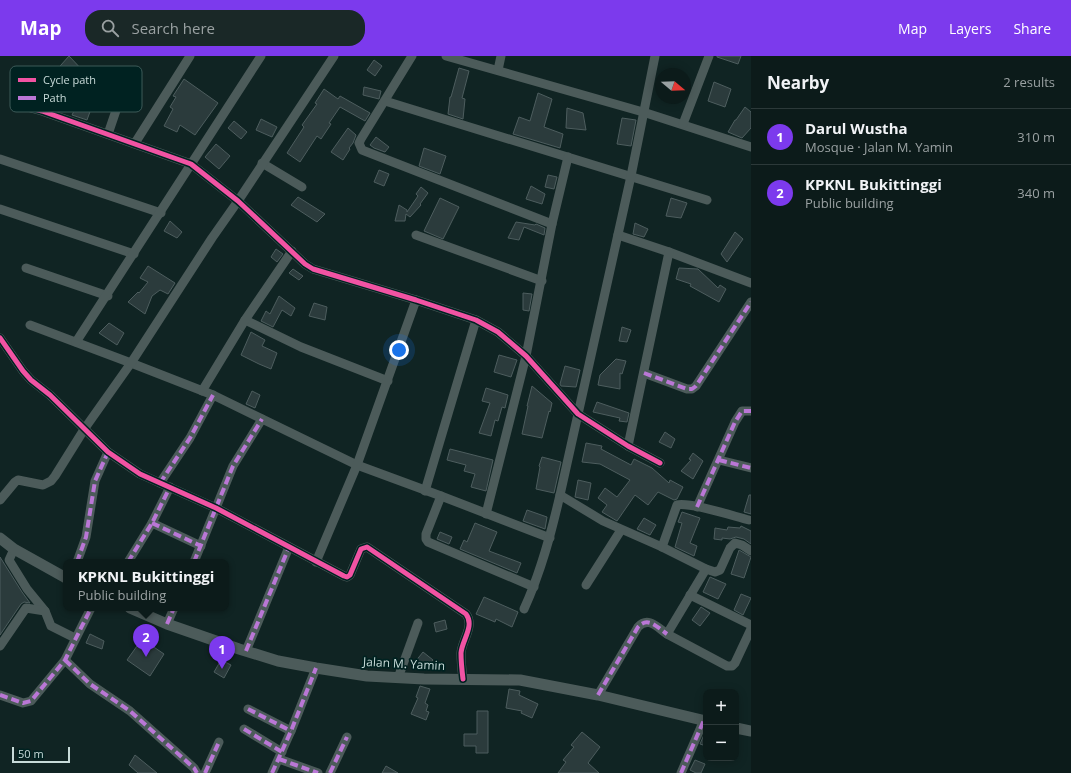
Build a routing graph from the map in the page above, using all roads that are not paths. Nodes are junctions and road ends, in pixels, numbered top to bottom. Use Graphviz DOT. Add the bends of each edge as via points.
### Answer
graph roads {
  1 [pos="190,56"];
  2 [pos="261,56"];
  3 [pos="334,56"];
  4 [pos="412,56"];
  5 [pos="446,56"];
  6 [pos="501,56"];
  7 [pos="655,56"];
  8 [pos="709,56"];
  9 [pos="498,70"];
  10 [pos="385,101"];
  11 [pos="45,112"];
  12 [pos="116,112"];
  13 [pos="643,112"];
  14 [pos="683,124"];
  15 [pos="108,134"];
  16 [pos="135,143"];
  17 [pos="751,147"];
  18 [pos="568,157"];
  19 [pos="0,159"];
  20 [pos="262,163"];
  21 [pos="192,164"];
  22 [pos="631,176"];
  23 [pos="302,187"];
  24 [pos="707,200"];
  25 [pos="238,201"];
  26 [pos="0,209"];
  27 [pos="160,213"];
  28 [pos="552,224"];
  29 [pos="416,235"];
  30 [pos="618,235"];
  31 [pos="292,251"];
  32 [pos="669,252"];
  33 [pos="134,254"];
  34 [pos="26,268"];
  35 [pos="542,281"];
  36 [pos="751,283"];
  37 [pos="108,296"];
  38 [pos="416,300"];
  39 [pos="751,302"];
  40 [pos="245,320"];
  41 [pos="476,320"];
  42 [pos="30,325"];
  43 [pos="76,342"];
  44 [pos="2,345"];
  45 [pos="526,356"];
  46 [pos="131,363"];
  47 [pos="644,373"];
  48 [pos="388,381"];
  49 [pos="202,390"];
  50 [pos="213,395"];
  51 [pos="751,411"];
  52 [pos="578,414"];
  53 [pos="262,419"];
  54 [pos="85,428"];
  55 [pos="628,446"];
  56 [pos="108,452"];
  57 [pos="719,460"];
  58 [pos="660,463"];
  59 [pos="357,465"];
  60 [pos="751,468"];
  61 [pos="160,483"];
  62 [pos="170,487"];
  63 [pos="425,491"];
  64 [pos="560,495"];
  65 [pos="442,496"];
  66 [pos="0,500"];
  67 [pos="697,507"];
  68 [pos="216,508"];
  69 [pos="486,514"];
  70 [pos="749,520"];
  71 [pos="152,524"];
  72 [pos="621,530"];
  73 [pos="0,538"];
  74 [pos="550,538"];
  75 [pos="201,546"];
  76 [pos="289,547"];
  77 [pos="662,547"];
  78 [pos="14,549"];
  79 [pos="751,551"];
  80 [pos="78,559"];
  81 [pos="130,559"];
  82 [pos="195,559"];
  83 [pos="316,562"];
  84 [pos="706,569"];
  85 [pos="63,576"];
  86 [pos="586,585"];
  87 [pos="534,587"];
  88 [pos="690,595"];
  89 [pos="524,609"];
  90 [pos="46,611"];
  91 [pos="90,611"];
  92 [pos="137,611"];
  93 [pos="173,611"];
  94 [pos="418,623"];
  95 [pos="168,624"];
  96 [pos="751,625"];
  97 [pos="751,628"];
  98 [pos="667,634"];
  99 [pos="76,638"];
  100 [pos="0,646"];
  101 [pos="246,651"];
  102 [pos="65,660"];
  103 [pos="316,668"];
  104 [pos="398,678"];
  105 [pos="463,679"];
  106 [pos="0,695"];
  107 [pos="598,695"];
  108 [pos="248,709"];
  109 [pos="703,720"];
  110 [pos="703,725"];
  111 [pos="244,729"];
  112 [pos="739,729"];
  113 [pos="291,730"];
  114 [pos="751,731"];
  115 [pos="347,738"];
  116 [pos="219,742"];
  117 [pos="280,755"];
  118 [pos="198,773"];
  119 [pos="205,773"];
  120 [pos="272,773"];
  121 [pos="318,773"];
  122 [pos="330,773"];
  123 [pos="682,773"];
  1 -- 16 [label="street"];
  2 -- 21 [label="street"];
  3 -- 20 [label="street"];
  4 -- 10 [label="street"];
  5 -- 9 [label="street"];
  6 -- 9 [label="street"];
  7 -- 13 [label="street"];
  8 -- 14 [label="street"];
  9 -- 13 [label="street"];
  10 -- 18 [label="street"];
  10 -- 28 [label="street" via="359,143 362,150"];
  11 -- 15 [label="street"];
  12 -- 15 [label="street"];
  13 -- 14 [label="street"];
  13 -- 22 [label="street"];
  14 -- 17 [label="street"];
  15 -- 16 [label="street"];
  16 -- 21 [label="street"];
  18 -- 22 [label="street"];
  18 -- 28 [label="street"];
  19 -- 27 [label="street"];
  20 -- 23 [label="street"];
  20 -- 25 [label="street"];
  21 -- 25 [label="street"];
  21 -- 27 [label="street"];
  22 -- 24 [label="street"];
  22 -- 30 [label="street"];
  25 -- 31 [label="street"];
  25 -- 46 [label="street"];
  26 -- 33 [label="street"];
  27 -- 33 [label="street"];
  28 -- 35 [label="street"];
  29 -- 35 [label="street"];
  30 -- 32 [label="street"];
  30 -- 52 [label="street"];
  31 -- 38 [label="street" via="313,269"];
  31 -- 40 [label="street"];
  32 -- 36 [label="street"];
  32 -- 47 [label="street"];
  33 -- 37 [label="street"];
  34 -- 37 [label="street"];
  35 -- 45 [label="street"];
  37 -- 43 [label="street"];
  38 -- 41 [label="street"];
  38 -- 48 [label="street"];
  39 -- 47 [label="street" via="692,389"];
  40 -- 48 [label="street" via="301,347"];
  40 -- 49 [label="street"];
  41 -- 45 [label="street" via="498,332"];
  41 -- 63 [label="street"];
  42 -- 43 [label="street"];
  43 -- 46 [label="street"];
  44 -- 54 [label="street" via="27,376"];
  45 -- 52 [label="street"];
  45 -- 69 [label="street"];
  46 -- 49 [label="street"];
  46 -- 54 [label="street"];
  47 -- 55 [label="street"];
  48 -- 59 [label="street"];
  49 -- 50 [label="street"];
  50 -- 53 [label="street"];
  50 -- 61 [label="street" via="190,438"];
  51 -- 57 [label="street" via="742,411 740,414"];
  52 -- 55 [label="street"];
  52 -- 64 [label="street"];
  53 -- 59 [label="street"];
  53 -- 68 [label="street" via="233,466"];
  54 -- 56 [label="street"];
  54 -- 66 [label="street" via="51,481 43,486 18,480"];
  55 -- 58 [label="street"];
  56 -- 61 [label="street" via="145,477"];
  56 -- 80 [label="street" via="96,481 86,537"];
  57 -- 60 [label="street"];
  57 -- 67 [label="street"];
  59 -- 63 [label="street"];
  59 -- 83 [label="street"];
  61 -- 62 [label="street"];
  62 -- 68 [label="street"];
  62 -- 71 [label="street"];
  63 -- 65 [label="street"];
  64 -- 72 [label="street"];
  64 -- 74 [label="street"];
  65 -- 69 [label="street"];
  65 -- 87 [label="street" via="426,534 428,542"];
  67 -- 70 [label="street"];
  67 -- 77 [label="street" via="677,505"];
  68 -- 75 [label="street"];
  68 -- 76 [label="street"];
  69 -- 74 [label="street"];
  71 -- 75 [label="street"];
  71 -- 81 [label="street"];
  72 -- 77 [label="street"];
  72 -- 86 [label="street"];
  73 -- 78 [label="street"];
  74 -- 87 [label="street"];
  75 -- 82 [label="street"];
  76 -- 83 [label="street"];
  76 -- 101 [label="street"];
  77 -- 84 [label="street"];
  78 -- 85 [label="street"];
  78 -- 90 [label="street" via="9,560 27,589"];
  79 -- 84 [label="street" via="735,543 720,570 715,572"];
  83 -- 105 [label="street" via="347,577 352,572 361,549 366,547 466,614 470,618 470,625 462,648"];
  84 -- 88 [label="street"];
  87 -- 89 [label="street"];
  88 -- 96 [label="street"];
  88 -- 98 [label="street"];
  90 -- 99 [label="street" via="51,626"];
  90 -- 100 [label="street" via="26,608"];
  91 -- 99 [label="street"];
  92 -- 95 [label="street, Jalan M. Yamin"];
  93 -- 95 [label="street"];
  94 -- 104 [label="street"];
  95 -- 101 [label="street, Jalan M. Yamin"];
  97 -- 98 [label="street" via="732,666 727,666"];
  98 -- 107 [label="street" via="650,623 641,624"];
  99 -- 102 [label="street"];
  101 -- 103 [label="street, Jalan M. Yamin"];
  102 -- 106 [label="street" via="31,701 23,703"];
  102 -- 118 [label="street" via="90,684 130,711"];
  103 -- 104 [label="street, Jalan M. Yamin"];
  103 -- 113 [label="street"];
  104 -- 105 [label="street, Jalan M. Yamin"];
  105 -- 107 [label="street, Jalan M. Yamin" via="520,680"];
  107 -- 109 [label="street, Jalan M. Yamin"];
  108 -- 113 [label="street"];
  110 -- 123 [label="street"];
  111 -- 117 [label="street"];
  112 -- 114 [label="street"];
  113 -- 117 [label="street"];
  115 -- 122 [label="street"];
  116 -- 119 [label="street"];
  117 -- 120 [label="street"];
  117 -- 121 [label="street"];
}
